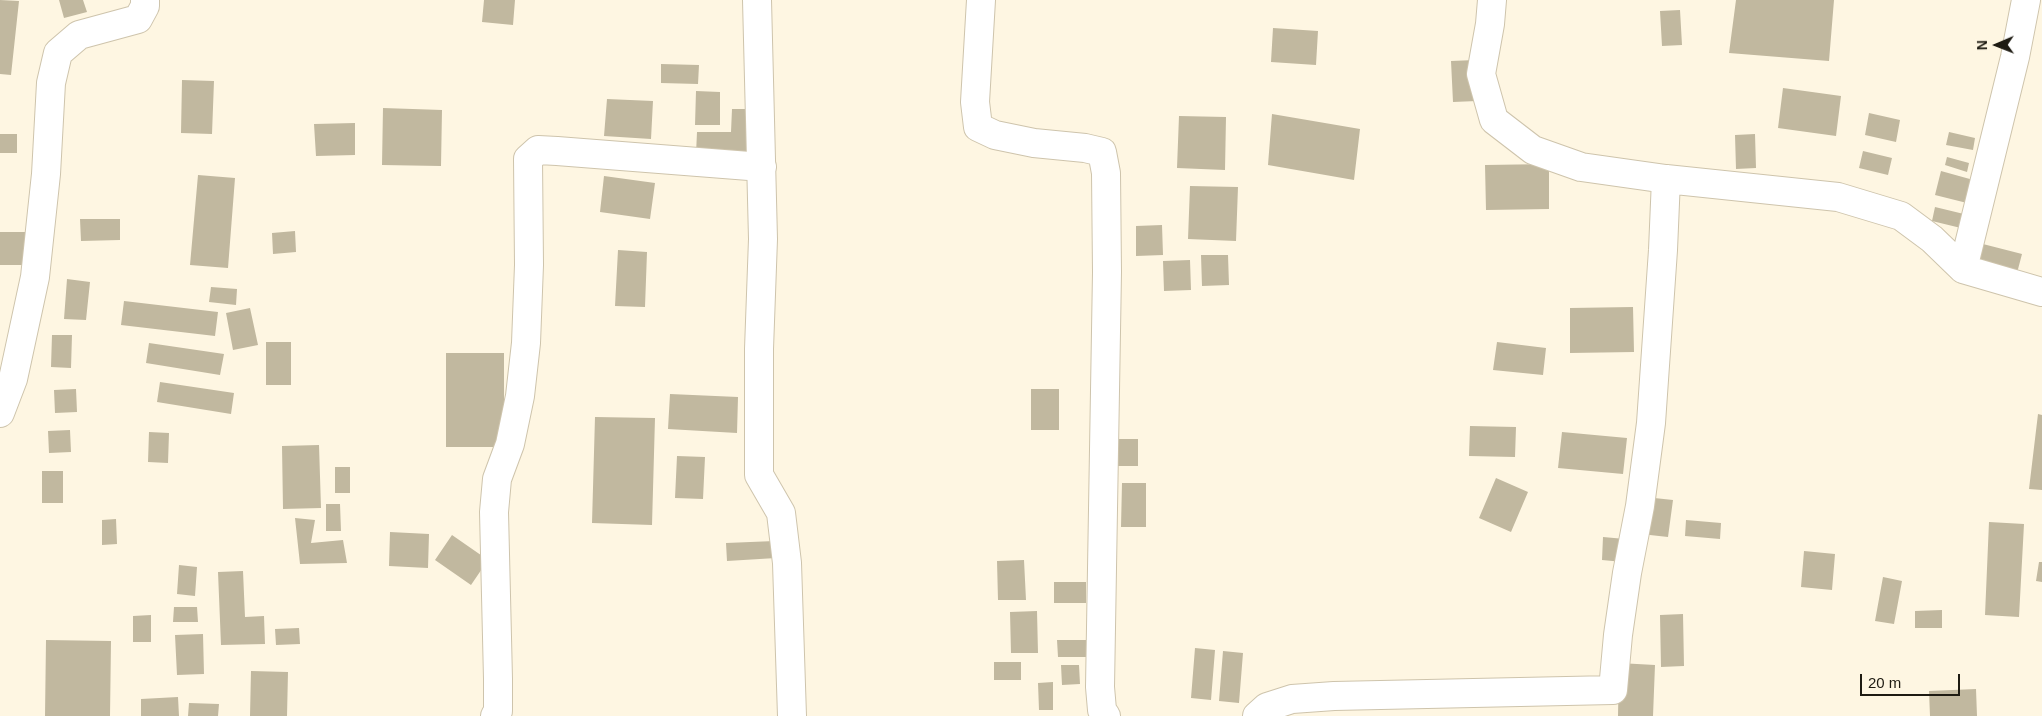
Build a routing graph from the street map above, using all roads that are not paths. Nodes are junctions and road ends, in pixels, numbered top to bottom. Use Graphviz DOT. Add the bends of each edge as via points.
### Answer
graph roads {
  1 [pos="145,0"];
  2 [pos="757,0"];
  3 [pos="981,0"];
  4 [pos="1492,0"];
  5 [pos="2026,0"];
  6 [pos="762,167"];
  7 [pos="1666,179"];
  8 [pos="1963,269"];
  9 [pos="2042,292"];
  10 [pos="0,413"];
  11 [pos="495,716"];
  12 [pos="792,716"];
  13 [pos="1106,716"];
  14 [pos="1257,716"];
  1 -- 10 [label="street" via="138,19 79,35 58,53 51,83 46,174 34,277 13,379"];
  2 -- 6 [label="street"];
  3 -- 13 [label="street" via="975,102 978,127 995,135 1034,143 1102,152 1106,173 1100,687 1102,710"];
  4 -- 7 [label="street" via="1481,74 1494,120 1533,150 1581,167"];
  5 -- 8 [label="street"];
  6 -- 11 [label="street" via="538,150 528,159 526,343 520,396 510,444 497,480 494,512 498,679 498,711"];
  6 -- 12 [label="street" via="759,475 781,513 787,563"];
  7 -- 8 [label="street" via="1838,197 1901,216 1932,239"];
  7 -- 14 [label="street" via="1651,423 1620,618 1613,690 1292,699 1267,707"];
  8 -- 9 [label="street"];
}
